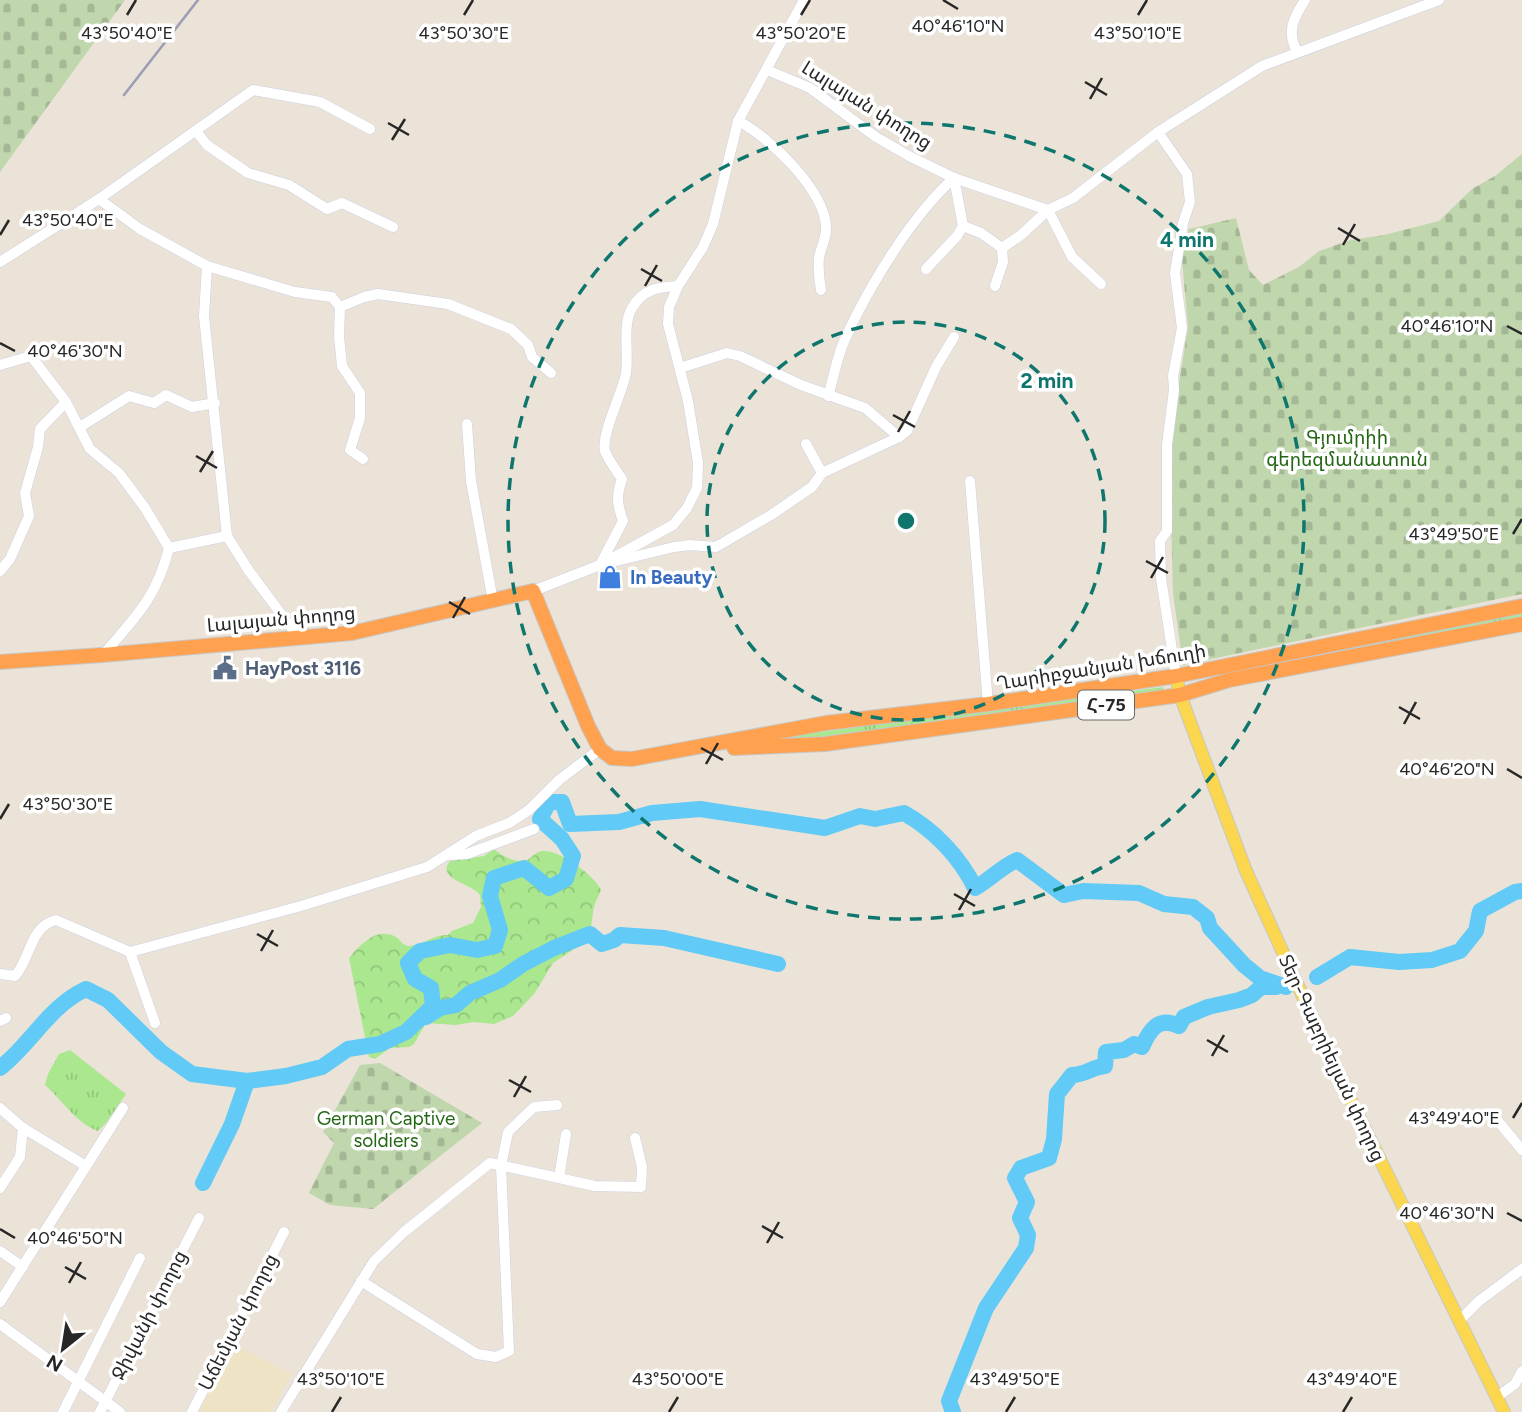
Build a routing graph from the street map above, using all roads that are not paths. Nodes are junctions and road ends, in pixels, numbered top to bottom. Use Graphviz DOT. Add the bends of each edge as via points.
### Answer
graph roads {
  1 [pos="804,0"];
  2 [pos="1305,0"];
  3 [pos="1439,0"];
  4 [pos="1297,51"];
  5 [pos="767,70"];
  6 [pos="738,121"];
  7 [pos="370,129"];
  8 [pos="196,131"];
  9 [pos="1158,132"];
  10 [pos="954,178"];
  11 [pos="99,199"];
  12 [pos="1048,209"];
  13 [pos="963,226"];
  14 [pos="393,227"];
  15 [pos="1002,248"];
  16 [pos="0,262"];
  17 [pos="207,266"];
  18 [pos="926,269"];
  19 [pos="1101,284"];
  20 [pos="678,286"];
  21 [pos="995,286"];
  22 [pos="821,290"];
  23 [pos="340,307"];
  24 [pos="954,337"];
  25 [pos="0,365"];
  26 [pos="680,368"];
  27 [pos="551,373"];
  28 [pos="828,396"];
  29 [pos="66,402"];
  30 [pos="215,403"];
  31 [pos="467,424"];
  32 [pos="80,427"];
  33 [pos="899,437"];
  34 [pos="806,444"];
  35 [pos="363,459"];
  36 [pos="822,473"];
  37 [pos="970,481"];
  38 [pos="227,536"];
  39 [pos="169,548"];
  40 [pos="600,565"];
  41 [pos="0,572"];
  42 [pos="533,591"];
  43 [pos="494,601"];
  44 [pos="1522,606"];
  45 [pos="1522,624"];
  46 [pos="299,638"];
  47 [pos="102,655"];
  48 [pos="0,662"];
  49 [pos="1176,676"];
  50 [pos="1180,695"];
  51 [pos="988,704"];
  52 [pos="600,749"];
  53 [pos="684,751"];
  54 [pos="534,829"];
  55 [pos="450,855"];
  56 [pos="130,952"];
  57 [pos="0,974"];
  58 [pos="155,1023"];
  59 [pos="557,1105"];
  60 [pos="0,1108"];
  61 [pos="123,1108"];
  62 [pos="1498,1121"];
  63 [pos="23,1128"];
  64 [pos="566,1134"];
  65 [pos="635,1138"];
  66 [pos="1522,1150"];
  67 [pos="86,1166"];
  68 [pos="501,1166"];
  69 [pos="559,1178"];
  70 [pos="0,1188"];
  71 [pos="199,1218"];
  72 [pos="284,1232"];
  73 [pos="0,1251"];
  74 [pos="140,1258"];
  75 [pos="23,1267"];
  76 [pos="1522,1269"];
  77 [pos="361,1281"];
  78 [pos="0,1302"];
  79 [pos="1460,1321"];
  80 [pos="0,1324"];
  81 [pos="1522,1371"];
  82 [pos="79,1382"];
  83 [pos="1497,1397"];
  84 [pos="105,1401"];
  85 [pos="63,1412"];
  86 [pos="100,1412"];
  87 [pos="120,1412"];
  88 [pos="192,1412"];
  89 [pos="281,1412"];
  90 [pos="1504,1412"];
  1 -- 5 [label="street"];
  2 -- 4 [label="street" via="1293,18 1291,41"];
  3 -- 4 [label="street"];
  4 -- 9 [label="street" via="1262,66"];
  5 -- 6 [label="street, Լալայան փողոց"];
  5 -- 10 [label="street, Լալայան փողոց" via="810,88 876,137"];
  6 -- 20 [label="street, Լալայան փողոց" via="713,224"];
  6 -- 22 [label="street" via="754,129 788,162 822,208 826,230 819,259"];
  7 -- 8 [label="street" via="320,102 253,90"];
  8 -- 11 [label="street"];
  8 -- 14 [label="street" via="207,145 248,173 289,186 327,209 342,204"];
  9 -- 12 [label="street" via="1073,198"];
  9 -- 49 [label="street" via="1187,174 1190,202 1175,273 1182,328 1167,445 1167,531 1160,541 1162,593"];
  10 -- 12 [label="street, Լալայան փողոց"];
  10 -- 13 [label="street"];
  10 -- 28 [label="street" via="938,192 882,270 844,341"];
  11 -- 16 [label="street"];
  11 -- 17 [label="street" via="140,229"];
  12 -- 15 [label="street"];
  12 -- 19 [label="street" via="1072,257"];
  13 -- 15 [label="street"];
  13 -- 18 [label="street"];
  15 -- 21 [label="street" via="1003,262"];
  17 -- 23 [label="street" via="295,292 332,296"];
  17 -- 30 [label="street" via="204,316"];
  20 -- 26 [label="street, Լալայան փողոց" via="668,324"];
  20 -- 40 [label="street" via="657,287 631,309 626,375 605,450 622,479 616,494 623,521"];
  23 -- 27 [label="street" via="377,295 448,304 511,329"];
  23 -- 35 [label="street" via="342,366 360,393 360,418 350,450"];
  24 -- 33 [label="street" via="906,432"];
  25 -- 29 [label="street" via="31,356"];
  26 -- 28 [label="street" via="727,352"];
  26 -- 40 [label="street, Լալայան փողոց" via="698,463 697,488 673,526"];
  28 -- 33 [label="street" via="865,408"];
  29 -- 32 [label="street"];
  29 -- 41 [label="street" via="40,429 25,493 29,516"];
  30 -- 32 [label="street" via="192,407 166,395 154,403 129,396"];
  30 -- 38 [label="street"];
  31 -- 43 [label="street" via="471,481"];
  32 -- 39 [label="street" via="90,449 119,473"];
  33 -- 36 [label="street, Լալայան փողոց"];
  34 -- 36 [label="street"];
  36 -- 40 [label="street, Լալայան փողոց" via="812,487 716,547 674,547"];
  37 -- 51 [label="street"];
  38 -- 39 [label="street"];
  38 -- 46 [label="street"];
  39 -- 47 [label="street" via="149,602"];
  40 -- 42 [label="street, Լալայան փողոց"];
  42 -- 43 [label="highway, Լալայան փողոց"];
  42 -- 52 [label="highway"];
  43 -- 46 [label="highway, Լալայան փողոց" via="352,633"];
  44 -- 49 [label="highway, Ղարիբջանյան խճուղի / Հ-75"];
  45 -- 50 [label="highway, Ղարիբջանյան խճուղի / Հ-75" via="1228,680"];
  46 -- 47 [label="highway, Լալայան փողոց"];
  47 -- 48 [label="highway, Լալայան փողոց"];
  49 -- 50 [label="main road, Տեր-Գաբրիելյան փողոց"];
  49 -- 51 [label="highway, Ղարիբջանյան խճուղի / Հ-75"];
  50 -- 53 [label="highway, Ղարիբջանյան խճուղի / Հ-75" via="825,744"];
  50 -- 79 [label="main road, Տեր-Գաբրիելյան փողոց" via="1246,871 1338,1074"];
  51 -- 53 [label="highway, Ղարիբջանյան խճուղի / Հ-75" via="826,723"];
  52 -- 53 [label="highway, Ղարիբջանյան խճուղի / Հ-75" via="612,758 632,759"];
  52 -- 55 [label="street" via="529,810"];
  54 -- 55 [label="street" via="467,854"];
  55 -- 56 [label="street" via="428,867 310,903"];
  56 -- 57 [label="street" via="56,920 46,922 34,936 15,976"];
  56 -- 58 [label="street"];
  59 -- 68 [label="street" via="534,1107 508,1132"];
  60 -- 63 [label="street"];
  61 -- 67 [label="street"];
  62 -- 66 [label="street"];
  63 -- 67 [label="street"];
  63 -- 70 [label="street" via="20,1157"];
  64 -- 69 [label="street"];
  65 -- 69 [label="street" via="641,1187 595,1186"];
  67 -- 75 [label="street"];
  68 -- 69 [label="street"];
  68 -- 77 [label="street" via="489,1163 448,1196 374,1261"];
  68 -- 77 [label="street" via="509,1351 496,1356 477,1354"];
  71 -- 84 [label="street, Ջիվանի փողոց"];
  72 -- 88 [label="street, Աճեմյան փողոց"];
  73 -- 75 [label="street"];
  74 -- 82 [label="street"];
  75 -- 78 [label="street"];
  76 -- 79 [label="street"];
  77 -- 89 [label="street"];
  79 -- 83 [label="main road, Տեր-Գաբրիելյան փողոց"];
  80 -- 82 [label="street"];
  81 -- 83 [label="street" via="1515,1384"];
  82 -- 84 [label="street"];
  82 -- 85 [label="street"];
  83 -- 90 [label="main road, Տեր-Գաբրիելյան փողոց"];
  84 -- 86 [label="street, Ջիվանի փողոց"];
  84 -- 87 [label="street"];
}
